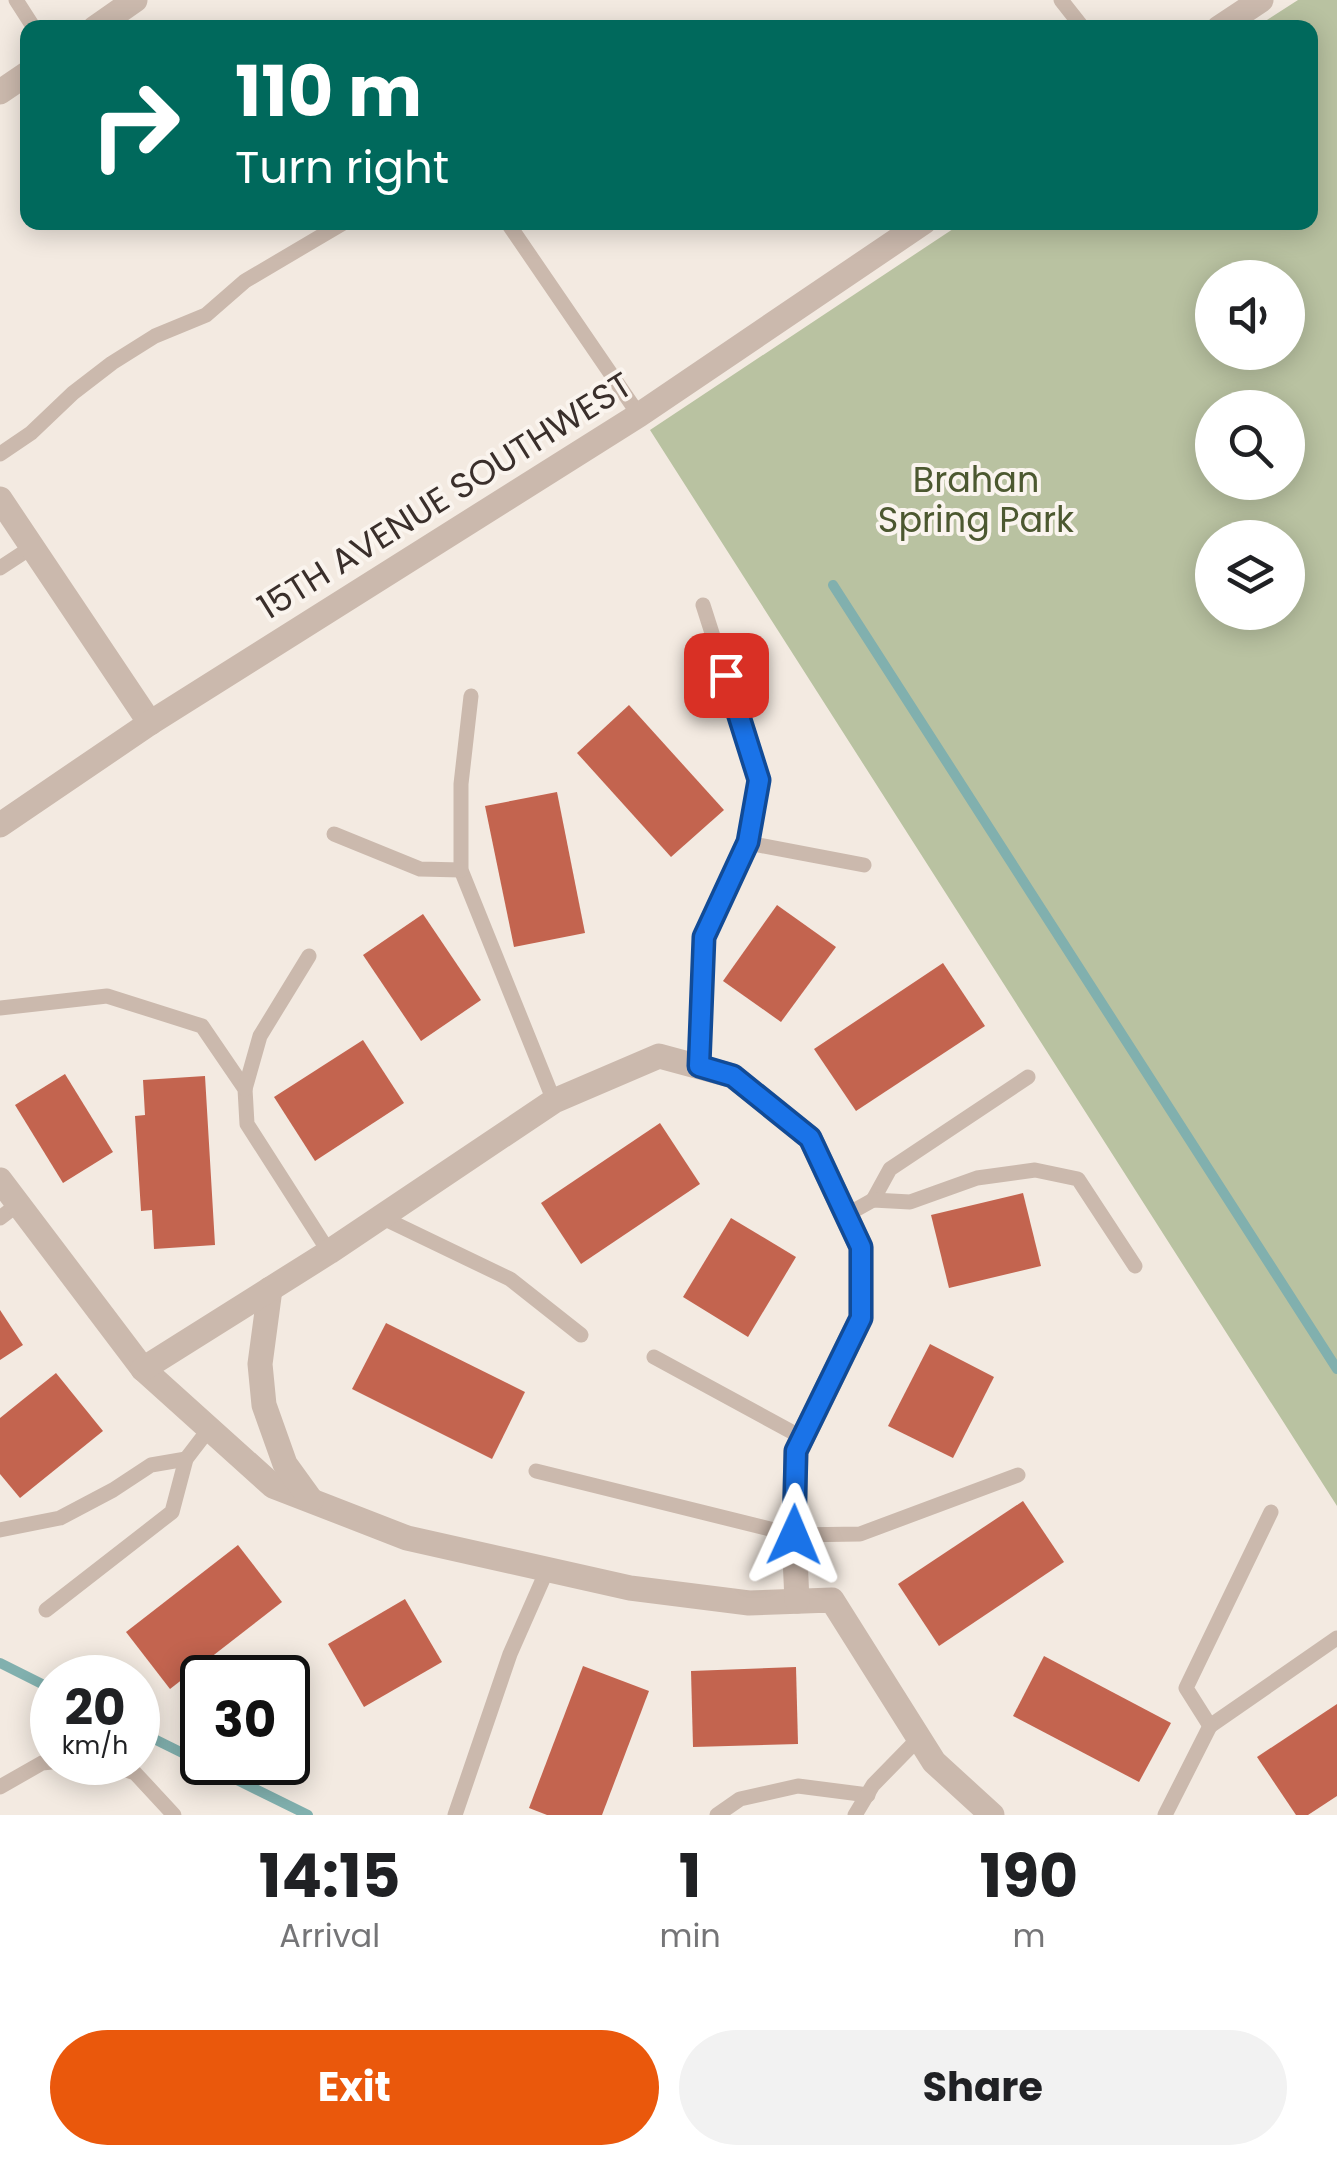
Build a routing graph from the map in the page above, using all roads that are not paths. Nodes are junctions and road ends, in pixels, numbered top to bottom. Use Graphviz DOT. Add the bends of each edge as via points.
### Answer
graph roads {
  1 [pos="135,0"];
  2 [pos="1061,0"];
  3 [pos="1261,0"];
  4 [pos="106,20"];
  5 [pos="1077,20"];
  6 [pos="1231,20"];
  7 [pos="331,230"];
  8 [pos="512,230"];
  9 [pos="912,230"];
  10 [pos="639,416"];
  11 [pos="0,454"];
  12 [pos="0,500"];
  13 [pos="32,547"];
  14 [pos="0,568"];
  15 [pos="703,605"];
  16 [pos="471,696"];
  17 [pos="150,723"];
  18 [pos="0,825"];
  19 [pos="334,834"];
  20 [pos="748,842"];
  21 [pos="864,865"];
  22 [pos="461,870"];
  23 [pos="310,956"];
  24 [pos="0,1008"];
  25 [pos="699,1066"];
  26 [pos="1028,1078"];
  27 [pos="245,1089"];
  28 [pos="554,1101"];
  29 [pos="0,1180"];
  30 [pos="873,1200"];
  31 [pos="9,1211"];
  32 [pos="848,1214"];
  33 [pos="381,1217"];
  34 [pos="329,1252"];
  35 [pos="1135,1266"];
  36 [pos="270,1289"];
  37 [pos="580,1336"];
  38 [pos="654,1357"];
  39 [pos="143,1369"];
  40 [pos="209,1429"];
  41 [pos="802,1438"];
  42 [pos="186,1458"];
  43 [pos="536,1471"];
  44 [pos="1018,1475"];
  45 [pos="311,1500"];
  46 [pos="1272,1512"];
  47 [pos="0,1530"];
  48 [pos="794,1535"];
  49 [pos="547,1570"];
  50 [pos="797,1601"];
  51 [pos="46,1610"];
  52 [pos="1337,1638"];
  53 [pos="1210,1726"];
  54 [pos="919,1738"];
  55 [pos="30,1770"];
  56 [pos="147,1785"];
  57 [pos="0,1787"];
  58 [pos="868,1794"];
  59 [pos="174,1815"];
  60 [pos="455,1815"];
  61 [pos="716,1815"];
  62 [pos="856,1815"];
  63 [pos="992,1815"];
  64 [pos="1165,1815"];
  1 -- 4 [label="street"];
  2 -- 5 [label="lane"];
  3 -- 6 [label="street"];
  7 -- 11 [label="lane" via="244,280 206,315 112,363"];
  8 -- 10 [label="lane"];
  9 -- 10 [label="street, 15TH AVENUE SOUTHWEST"];
  10 -- 17 [label="street, 15TH AVENUE SOUTHWEST"];
  12 -- 13 [label="street"];
  13 -- 14 [label="lane"];
  13 -- 17 [label="street"];
  15 -- 20 [label="lane" via="759,780"];
  16 -- 22 [label="lane"];
  17 -- 18 [label="street, 15TH AVENUE SOUTHWEST"];
  19 -- 22 [label="lane" via="420,869"];
  20 -- 21 [label="lane"];
  20 -- 25 [label="lane" via="704,937"];
  22 -- 28 [label="lane"];
  23 -- 27 [label="lane" via="260,1036"];
  24 -- 27 [label="lane" via="107,996 202,1026"];
  25 -- 28 [label="street" via="659,1056"];
  25 -- 32 [label="street" via="733,1076 810,1138"];
  26 -- 30 [label="lane" via="890,1169"];
  27 -- 34 [label="lane" via="247,1124"];
  28 -- 33 [label="street"];
  29 -- 31 [label="street"];
  30 -- 32 [label="lane"];
  30 -- 35 [label="lane" via="910,1202 976,1178 1035,1170 1078,1179"];
  31 -- 39 [label="street"];
  32 -- 41 [label="street" via="861,1247 861,1318"];
  33 -- 34 [label="street"];
  33 -- 37 [label="lane" via="510,1279"];
  34 -- 36 [label="street"];
  36 -- 39 [label="street"];
  36 -- 45 [label="street" via="260,1364 264,1405 285,1464"];
  38 -- 41 [label="lane"];
  39 -- 40 [label="street"];
  40 -- 42 [label="lane"];
  40 -- 45 [label="street" via="273,1486"];
  41 -- 48 [label="street"];
  42 -- 47 [label="lane" via="151,1465 60,1518"];
  42 -- 51 [label="lane" via="172,1512"];
  43 -- 48 [label="lane"];
  44 -- 48 [label="lane" via="860,1534"];
  45 -- 49 [label="street" via="407,1538"];
  46 -- 53 [label="lane" via="1186,1688"];
  48 -- 50 [label="street"];
  49 -- 50 [label="street" via="749,1603"];
  49 -- 60 [label="lane" via="510,1654"];
  50 -- 54 [label="street" via="832,1600"];
  52 -- 53 [label="lane"];
  53 -- 64 [label="lane"];
  54 -- 58 [label="lane"];
  54 -- 63 [label="street" via="934,1762"];
  55 -- 57 [label="lane"];
  56 -- 59 [label="lane"];
  58 -- 61 [label="lane" via="798,1786 740,1799"];
  58 -- 62 [label="lane"];
}
